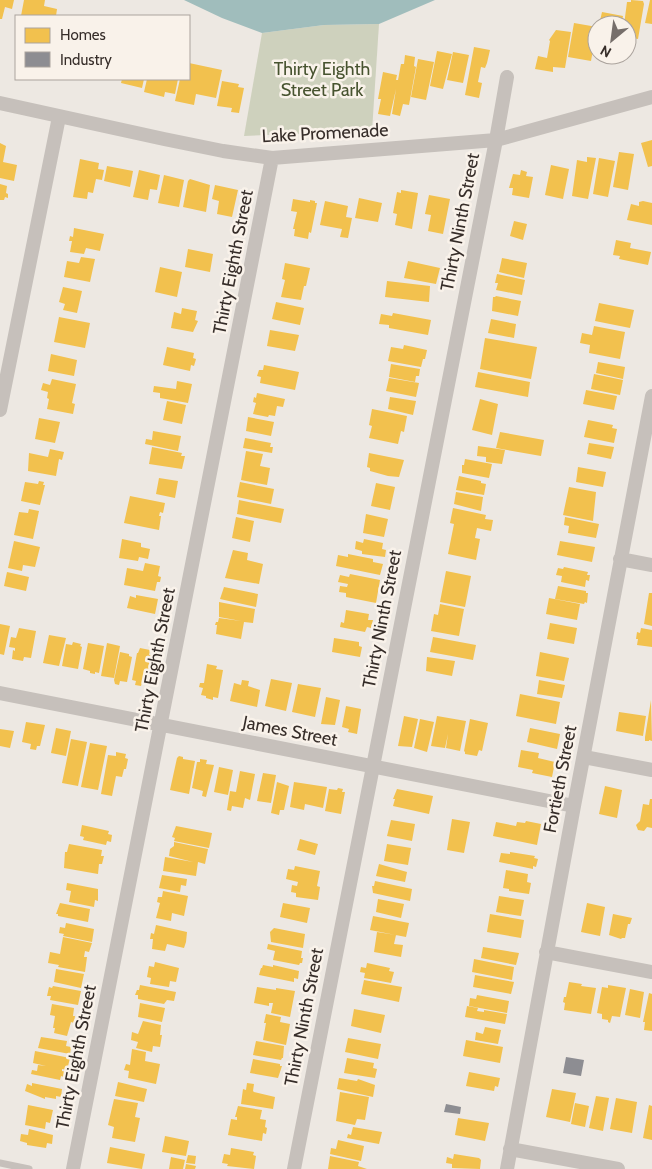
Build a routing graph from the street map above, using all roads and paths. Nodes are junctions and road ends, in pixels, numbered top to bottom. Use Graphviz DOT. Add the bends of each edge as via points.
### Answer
graph roads {
  1 [pos="506,77"];
  2 [pos="652,97"];
  3 [pos="0,104"];
  4 [pos="59,117"];
  5 [pos="496,140"];
  6 [pos="272,158"];
  7 [pos="652,396"];
  8 [pos="0,410"];
  9 [pos="620,559"];
  10 [pos="652,565"];
  11 [pos="0,693"];
  12 [pos="161,725"];
  13 [pos="584,757"];
  14 [pos="372,766"];
  15 [pos="652,770"];
  16 [pos="574,806"];
  17 [pos="546,952"];
  18 [pos="652,972"];
  19 [pos="510,1149"];
  20 [pos="0,1163"];
  21 [pos="29,1169"];
  22 [pos="73,1169"];
  23 [pos="294,1169"];
  24 [pos="507,1169"];
  25 [pos="618,1169"];
  1 -- 5 [label="street, Thirty Ninth Street"];
  2 -- 5 [label="street, Lake Promenade"];
  3 -- 4 [label="street, Lake Promenade"];
  4 -- 6 [label="street, Lake Promenade"];
  4 -- 8 [label="street"];
  5 -- 6 [label="street, Lake Promenade"];
  5 -- 14 [label="street, Thirty Ninth Street"];
  6 -- 12 [label="street, Thirty Eighth Street"];
  7 -- 9 [label="street, Fortieth Street"];
  9 -- 10 [label="street"];
  9 -- 13 [label="street, Fortieth Street"];
  11 -- 12 [label="street, James Street"];
  12 -- 14 [label="street, James Street"];
  12 -- 22 [label="street, Thirty Eighth Street"];
  13 -- 15 [label="street"];
  13 -- 16 [label="street, Fortieth Street"];
  14 -- 16 [label="street, James Street"];
  14 -- 23 [label="street, Thirty Ninth Street"];
  16 -- 17 [label="street, Fortieth Street"];
  17 -- 18 [label="street"];
  17 -- 19 [label="street, Fortieth Street"];
  19 -- 24 [label="street, Fortieth Street"];
  19 -- 25 [label="street"];
  20 -- 21 [label="lane"];
}
